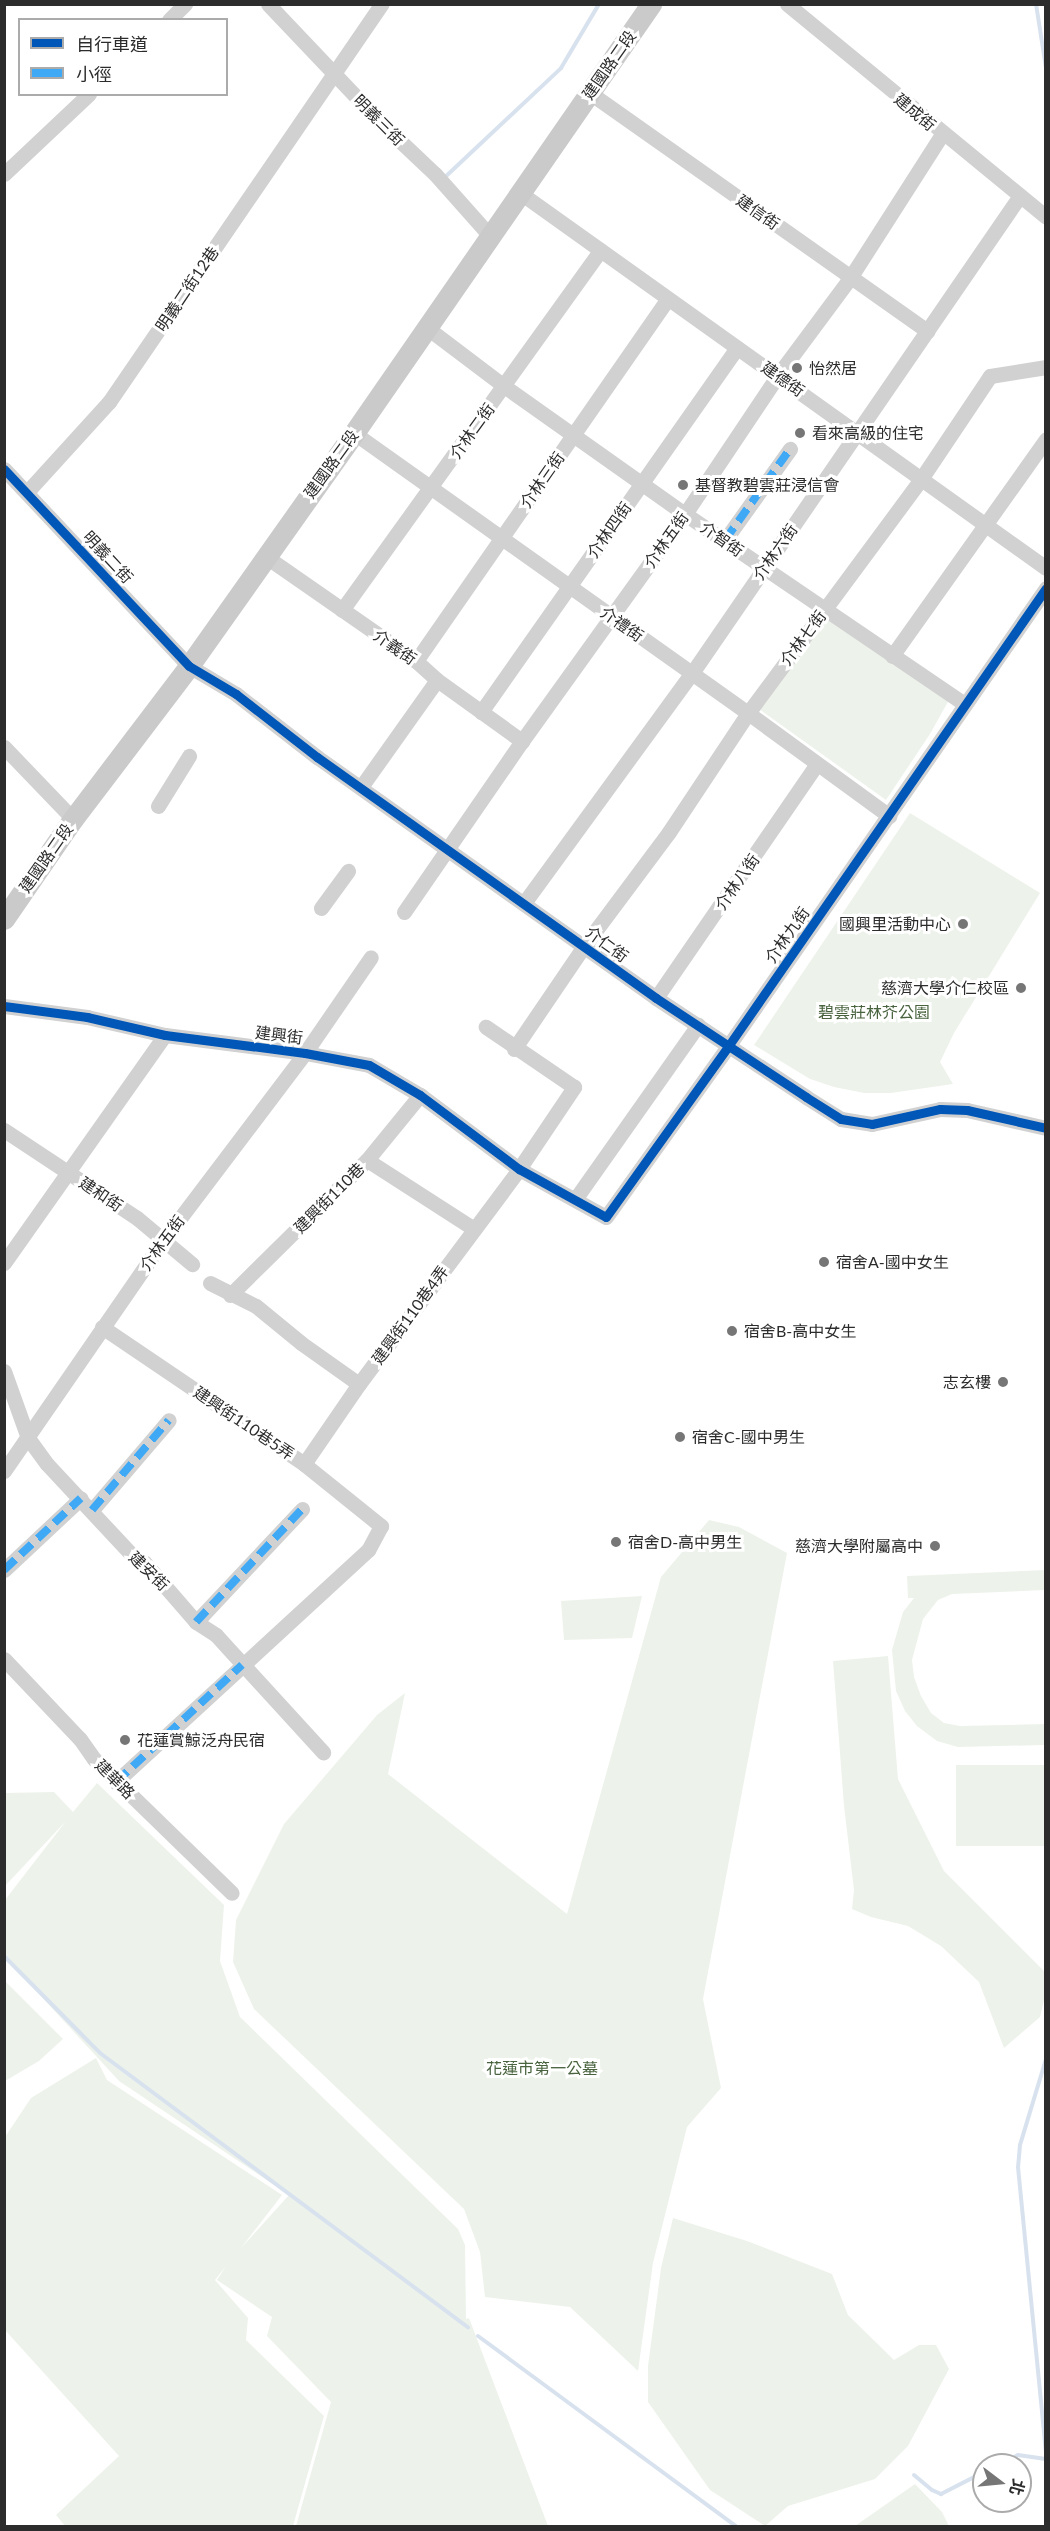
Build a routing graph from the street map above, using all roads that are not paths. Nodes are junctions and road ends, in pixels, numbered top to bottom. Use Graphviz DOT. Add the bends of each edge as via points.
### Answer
graph roads {
  1 [pos="185,4"];
  2 [pos="268,4"];
  3 [pos="382,4"];
  4 [pos="651,4"];
  5 [pos="787,4"];
  6 [pos="171,18"];
  7 [pos="334,74"];
  8 [pos="590,93"];
  9 [pos="87,96"];
  10 [pos="942,134"];
  11 [pos="4,174"];
  12 [pos="519,192"];
  13 [pos="1019,197"];
  14 [pos="1046,217"];
  15 [pos="490,236"];
  16 [pos="601,250"];
  17 [pos="850,278"];
  18 [pos="668,299"];
  19 [pos="426,327"];
  20 [pos="927,331"];
  21 [pos="737,348"];
  22 [pos="1046,368"];
  23 [pos="778,375"];
  24 [pos="504,386"];
  25 [pos="354,433"];
  26 [pos="858,433"];
  27 [pos="573,435"];
  28 [pos="1046,439"];
  29 [pos="790,449"];
  30 [pos="4,469"];
  31 [pos="921,479"];
  32 [pos="642,483"];
  33 [pos="430,489"];
  34 [pos="27,492"];
  35 [pos="685,514"];
  36 [pos="984,525"];
  37 [pos="501,539"];
  38 [pos="725,540"];
  39 [pos="265,556"];
  40 [pos="763,568"];
  41 [pos="1046,568"];
  42 [pos="569,586"];
  43 [pos="1046,588"];
  44 [pos="825,609"];
  45 [pos="342,610"];
  46 [pos="611,617"];
  47 [pos="892,656"];
  48 [pos="416,661"];
  49 [pos="189,666"];
  50 [pos="692,673"];
  51 [pos="437,680"];
  52 [pos="963,703"];
  53 [pos="481,712"];
  54 [pos="748,712"];
  55 [pos="522,741"];
  56 [pos="5,748"];
  57 [pos="189,756"];
  58 [pos="817,764"];
  59 [pos="361,787"];
  60 [pos="158,806"];
  61 [pos="889,816"];
  62 [pos="73,819"];
  63 [pos="448,849"];
  64 [pos="348,871"];
  65 [pos="524,903"];
  66 [pos="321,908"];
  67 [pos="404,912"];
  68 [pos="4,919"];
  69 [pos="585,946"];
  70 [pos="371,957"];
  71 [pos="656,998"];
  72 [pos="4,1006"];
  73 [pos="698,1025"];
  74 [pos="486,1027"];
  75 [pos="165,1035"];
  76 [pos="729,1045"];
  77 [pos="514,1049"];
  78 [pos="305,1053"];
  79 [pos="420,1095"];
  80 [pos="1046,1128"];
  81 [pos="4,1130"];
  82 [pos="367,1160"];
  83 [pos="519,1169"];
  84 [pos="68,1172"];
  85 [pos="576,1198"];
  86 [pos="474,1229"];
  87 [pos="162,1242"];
  88 [pos="4,1263"];
  89 [pos="192,1264"];
  90 [pos="210,1283"];
  91 [pos="230,1295"];
  92 [pos="102,1327"];
  93 [pos="4,1371"];
  94 [pos="359,1384"];
  95 [pos="170,1420"];
  96 [pos="28,1438"];
  97 [pos="304,1464"];
  98 [pos="4,1471"];
  99 [pos="81,1498"];
  100 [pos="302,1509"];
  101 [pos="92,1510"];
  102 [pos="4,1570"];
  103 [pos="196,1622"];
  104 [pos="4,1659"];
  105 [pos="242,1665"];
  106 [pos="323,1752"];
  107 [pos="116,1782"];
  108 [pos="232,1893"];
  1 -- 6 [label="street"];
  2 -- 7 [label="street, 明義三街"];
  3 -- 7 [label="street, 明義二街12巷"];
  4 -- 8 [label="street, 建國路二段"];
  5 -- 10 [label="street, 建成街"];
  7 -- 15 [label="street, 明義三街" via="435,174"];
  7 -- 34 [label="street, 明義二街12巷" via="109,402"];
  8 -- 12 [label="street, 建國路二段"];
  8 -- 17 [label="street, 建信街"];
  9 -- 11 [label="street"];
  10 -- 13 [label="street, 建成街"];
  10 -- 17 [label="street, 介林五街"];
  12 -- 15 [label="street, 建國路二段"];
  12 -- 16 [label="street, 建德街"];
  13 -- 14 [label="street, 建成街"];
  13 -- 20 [label="street, 介林六街"];
  15 -- 19 [label="street, 建國路二段"];
  16 -- 18 [label="street, 建德街"];
  16 -- 24 [label="street, 介林二街"];
  17 -- 20 [label="street, 建信街"];
  17 -- 23 [label="street, 介林五街"];
  18 -- 21 [label="street, 建德街"];
  18 -- 27 [label="street, 介林三街"];
  19 -- 24 [label="street, 介智街"];
  19 -- 25 [label="street, 建國路二段"];
  20 -- 26 [label="street, 介林六街"];
  21 -- 23 [label="street, 建德街"];
  21 -- 32 [label="street, 介林四街"];
  22 -- 31 [label="street, 介林七街" via="990,376"];
  23 -- 26 [label="street, 建德街"];
  23 -- 35 [label="street, 介林五街"];
  24 -- 27 [label="street, 介智街"];
  24 -- 33 [label="street, 介林二街"];
  25 -- 33 [label="street, 介禮街"];
  25 -- 39 [label="street, 建國路二段"];
  26 -- 31 [label="street, 建德街"];
  26 -- 40 [label="street, 介林六街"];
  27 -- 32 [label="street, 介智街"];
  27 -- 37 [label="street, 介林三街"];
  28 -- 36 [label="street"];
  29 -- 38 [label="street"];
  30 -- 34 [label="street, 明義二街"];
  31 -- 36 [label="street, 建德街"];
  31 -- 44 [label="street, 介林七街"];
  32 -- 35 [label="street, 介智街"];
  32 -- 42 [label="street, 介林四街"];
  33 -- 37 [label="street, 介禮街"];
  33 -- 45 [label="street, 介林二街"];
  34 -- 49 [label="street, 明義二街"];
  35 -- 38 [label="street, 介智街"];
  35 -- 46 [label="street, 介林五街"];
  36 -- 41 [label="street, 建德街"];
  36 -- 47 [label="street"];
  37 -- 42 [label="street, 介禮街"];
  37 -- 48 [label="street, 介林三街"];
  38 -- 40 [label="street, 介智街"];
  39 -- 45 [label="street, 介義街"];
  39 -- 49 [label="street, 建國路二段"];
  40 -- 44 [label="street, 介智街"];
  40 -- 50 [label="street, 介林六街"];
  42 -- 46 [label="street, 介禮街"];
  42 -- 53 [label="street, 介林四街"];
  43 -- 52 [label="street, 介林九街"];
  44 -- 47 [label="street, 介智街"];
  44 -- 54 [label="street, 介林七街"];
  45 -- 48 [label="street, 介義街"];
  46 -- 50 [label="street, 介禮街"];
  46 -- 55 [label="street, 介林五街"];
  47 -- 52 [label="street, 介智街"];
  48 -- 51 [label="street, 介義街"];
  49 -- 59 [label="street, 介仁街" via="236,694"];
  49 -- 62 [label="street, 建國路二段"];
  50 -- 54 [label="street, 介禮街"];
  50 -- 65 [label="street, 介林六街"];
  51 -- 53 [label="street, 介義街"];
  51 -- 59 [label="street"];
  52 -- 61 [label="street, 介林九街"];
  53 -- 55 [label="street, 介義街"];
  54 -- 58 [label="street, 介禮街"];
  54 -- 69 [label="street, 介林七街" via="669,832"];
  55 -- 63 [label="street, 介林五街"];
  56 -- 62 [label="street"];
  57 -- 60 [label="street"];
  58 -- 61 [label="street, 介禮街"];
  58 -- 71 [label="street, 介林八街"];
  59 -- 63 [label="street, 介仁街"];
  61 -- 76 [label="street, 介林九街"];
  62 -- 68 [label="street, 建國路二段"];
  63 -- 65 [label="street, 介仁街"];
  63 -- 67 [label="street, 介林五街"];
  64 -- 66 [label="street"];
  65 -- 69 [label="street, 介仁街"];
  69 -- 71 [label="street, 介仁街"];
  69 -- 77 [label="street, 介林七街"];
  70 -- 78 [label="street, 介林五街"];
  71 -- 73 [label="street, 介仁街"];
  72 -- 75 [label="street, 建興街" via="87,1017"];
  73 -- 76 [label="street, 介仁街"];
  73 -- 85 [label="street"];
  74 -- 77 [label="street"];
  75 -- 78 [label="street, 建興街"];
  75 -- 84 [label="street"];
  76 -- 80 [label="street, 介仁街" via="841,1119 872,1124 940,1109 967,1110"];
  76 -- 85 [label="street, 介林九街" via="606,1216"];
  77 -- 83 [label="street, 建興街110巷4弄" via="574,1087"];
  78 -- 79 [label="street, 建興街" via="369,1065"];
  78 -- 87 [label="street, 介林五街"];
  79 -- 82 [label="street, 建興街110巷"];
  79 -- 83 [label="street, 建興街"];
  81 -- 84 [label="street, 建和街"];
  82 -- 86 [label="street"];
  82 -- 91 [label="street, 建興街110巷"];
  83 -- 85 [label="street, 介林九街"];
  83 -- 86 [label="street, 建興街110巷4弄"];
  84 -- 87 [label="street, 建和街" via="137,1218"];
  84 -- 88 [label="street"];
  86 -- 94 [label="street, 建興街110巷4弄"];
  87 -- 89 [label="street, 建和街"];
  87 -- 92 [label="street, 介林五街"];
  90 -- 91 [label="street"];
  91 -- 94 [label="street" via="256,1306"];
  92 -- 96 [label="street, 介林五街"];
  92 -- 97 [label="street, 建興街110巷5弄"];
  93 -- 96 [label="street, 建安街"];
  94 -- 97 [label="street, 建興街110巷4弄"];
  95 -- 101 [label="street"];
  96 -- 98 [label="street, 介林五街"];
  96 -- 99 [label="street, 建安街"];
  97 -- 105 [label="street, 建興街110巷5弄" via="381,1526 368,1550"];
  99 -- 101 [label="street, 建安街"];
  99 -- 102 [label="street"];
  100 -- 103 [label="street"];
  101 -- 103 [label="street, 建安街"];
  103 -- 105 [label="street, 建安街" via="216,1635"];
  104 -- 107 [label="street, 建華路"];
  105 -- 106 [label="street, 建安街"];
  105 -- 107 [label="street"];
  107 -- 108 [label="street, 建華路"];
}
